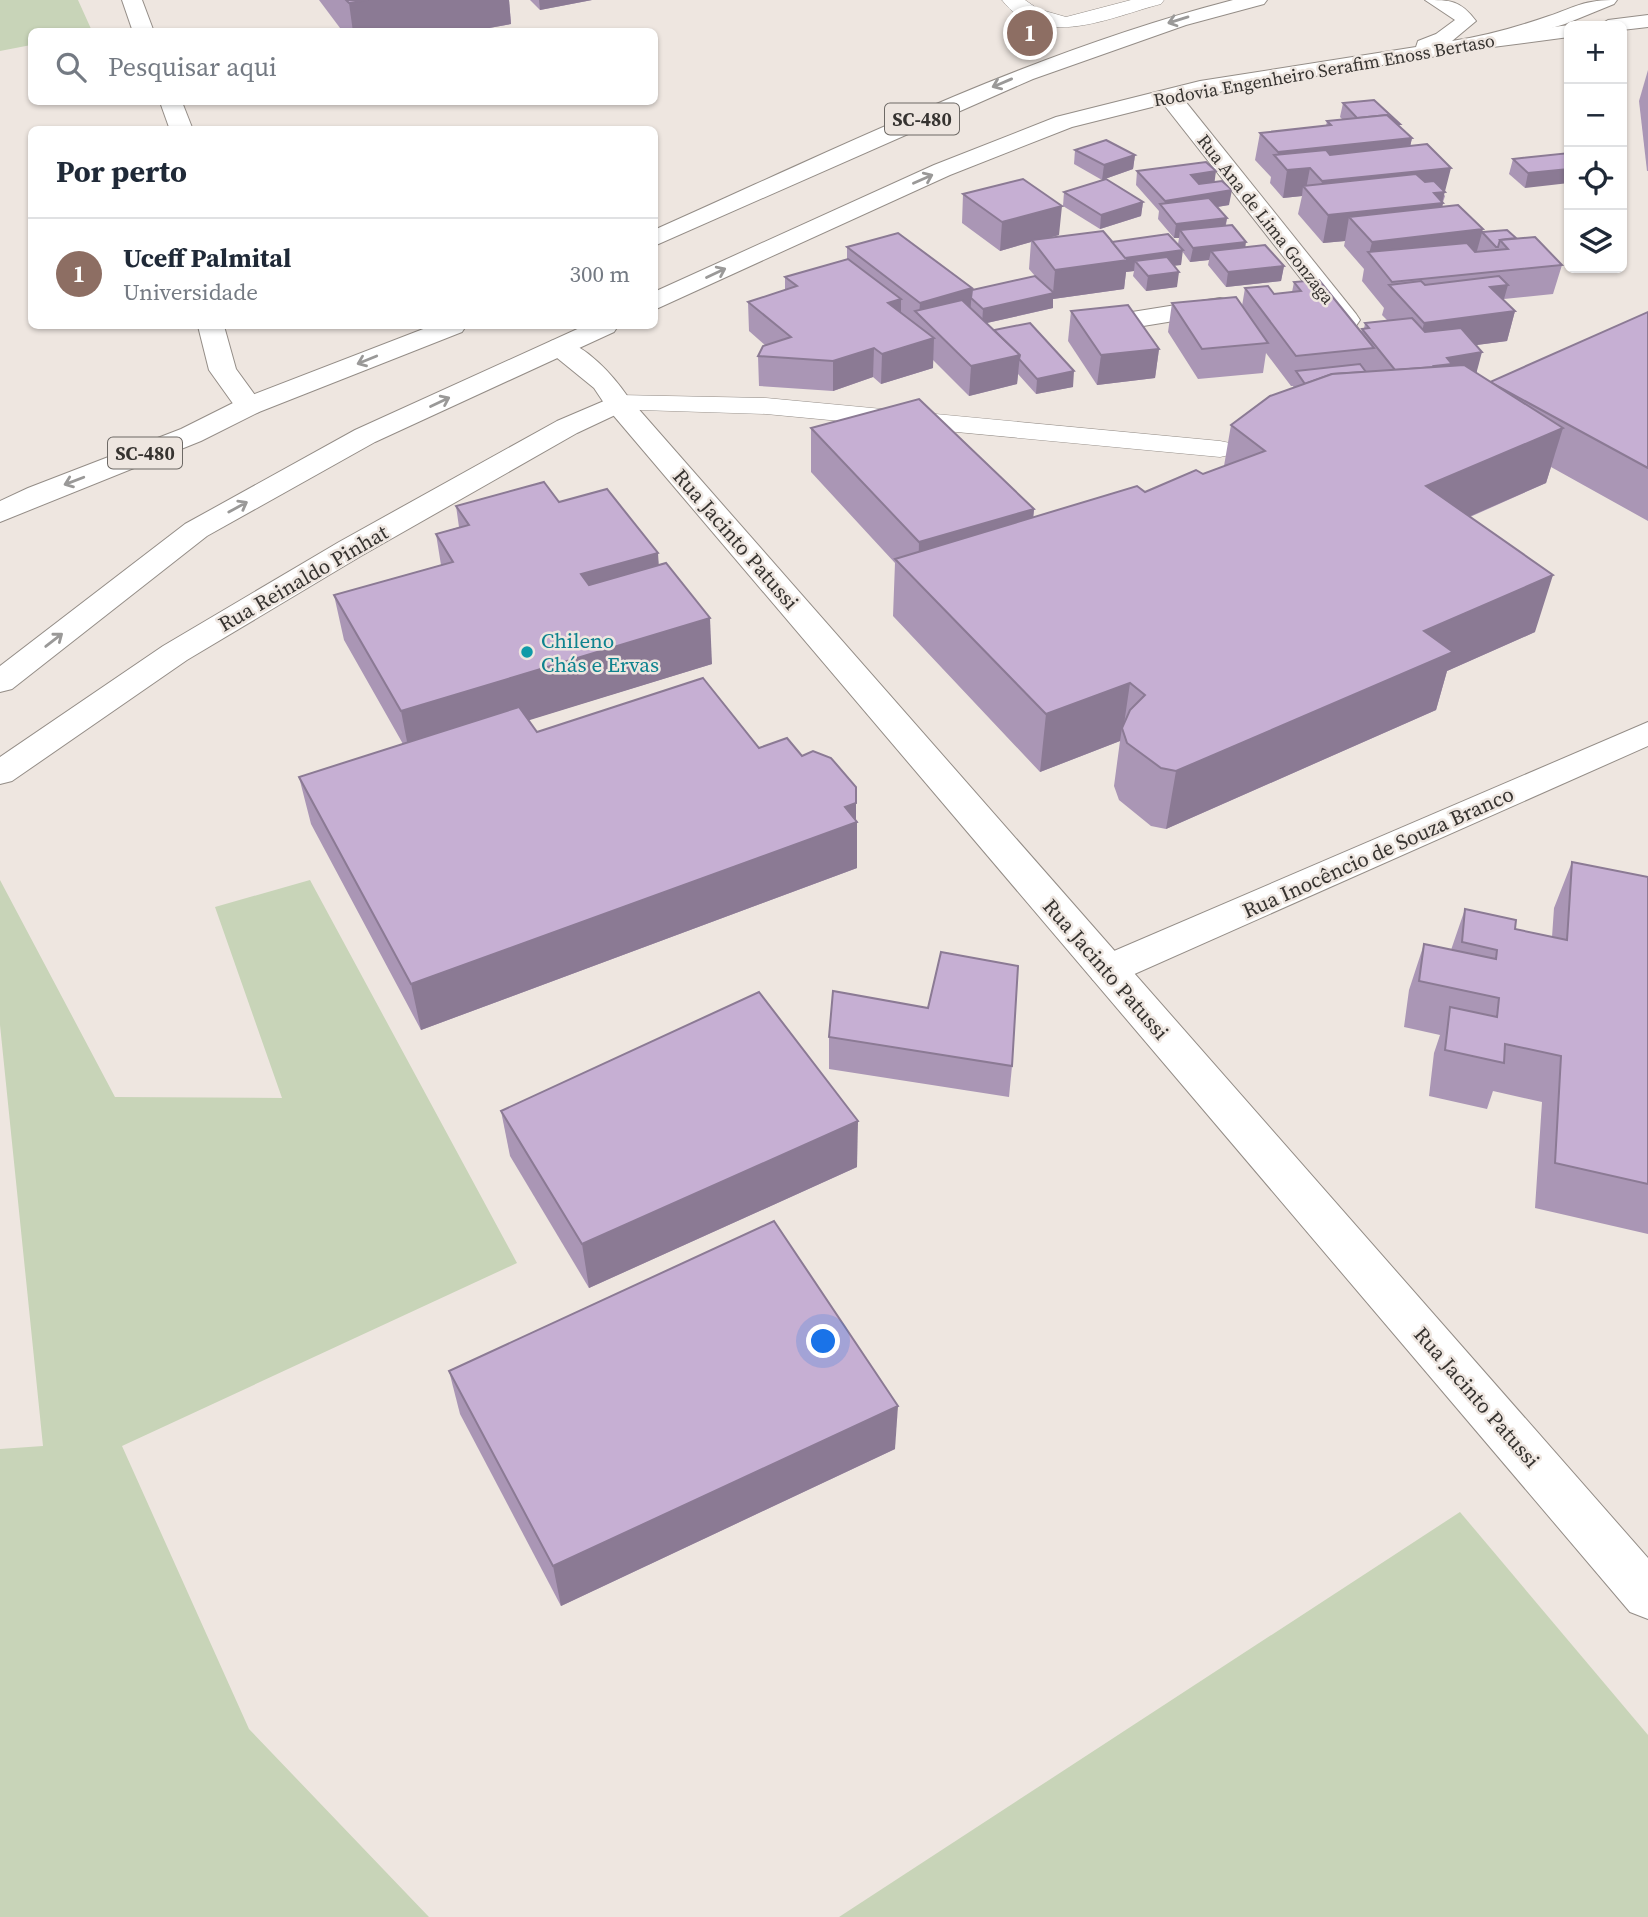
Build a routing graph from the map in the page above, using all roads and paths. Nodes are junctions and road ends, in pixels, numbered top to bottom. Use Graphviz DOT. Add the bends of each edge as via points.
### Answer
graph roads {
  1 [pos="132,0"];
  2 [pos="1012,0"];
  3 [pos="1154,0"];
  4 [pos="1256,0"];
  5 [pos="1435,0"];
  6 [pos="1607,0"];
  7 [pos="1648,21"];
  8 [pos="1627,24"];
  9 [pos="142,28"];
  10 [pos="1564,32"];
  11 [pos="1485,42"];
  12 [pos="1400,54"];
  13 [pos="1169,96"];
  14 [pos="172,105"];
  15 [pos="180,126"];
  16 [pos="658,237"];
  17 [pos="1321,291"];
  18 [pos="1294,295"];
  19 [pos="658,300"];
  20 [pos="1239,303"];
  21 [pos="1088,327"];
  22 [pos="212,329"];
  23 [pos="445,329"];
  24 [pos="599,329"];
  25 [pos="1364,340"];
  26 [pos="560,347"];
  27 [pos="618,402"];
  28 [pos="249,407"];
  29 [pos="1220,449"];
  30 [pos="0,513"];
  31 [pos="0,682"];
  32 [pos="1648,733"];
  33 [pos="0,772"];
  34 [pos="1107,970"];
  35 [pos="1648,1595"];
  1 -- 9 [label="street"];
  2 -- 3 [label="lane" via="1044,20 1067,25"];
  4 -- 16 [label="street, SC-480, one-way" via="1147,29 1066,57"];
  5 -- 12 [label="street" via="1458,10 1466,21 1443,38"];
  6 -- 11 [label="street, Rodovia Engenheiro Serafim Enoss Bertaso"];
  7 -- 8 [label="street"];
  10 -- 11 [label="street"];
  11 -- 12 [label="street, Rodovia Engenheiro Serafim Enoss Bertaso"];
  12 -- 13 [label="street, Rodovia Engenheiro Serafim Enoss Bertaso"];
  13 -- 17 [label="street, Rua Ana de Lima Gonzaga"];
  19 -- 13 [label="street, Rodovia Engenheiro Serafim Enoss Bertaso, one-way" via="942,170 1064,122"];
  14 -- 15 [label="street"];
  17 -- 18 [label="street"];
  17 -- 25 [label="street, Rua Ana de Lima Gonzaga"];
  20 -- 21 [label="street"];
  22 -- 28 [label="street" via="223,369"];
  23 -- 28 [label="street, SC-480, one-way"];
  24 -- 26 [label="street"];
  26 -- 27 [label="street, Rua Jacinto Patussi" via="604,382"];
  31 -- 26 [label="street, one-way" via="195,530 365,436"];
  27 -- 29 [label="lane" via="766,406"];
  27 -- 33 [label="street, Rua Reinaldo Pinhat" via="471,481 186,646"];
  27 -- 34 [label="street, Rua Jacinto Patussi"];
  28 -- 30 [label="street, SC-480, one-way"];
  32 -- 34 [label="street, Rua Inocêncio de Souza Branco"];
  34 -- 35 [label="street, Rua Jacinto Patussi"];
}
